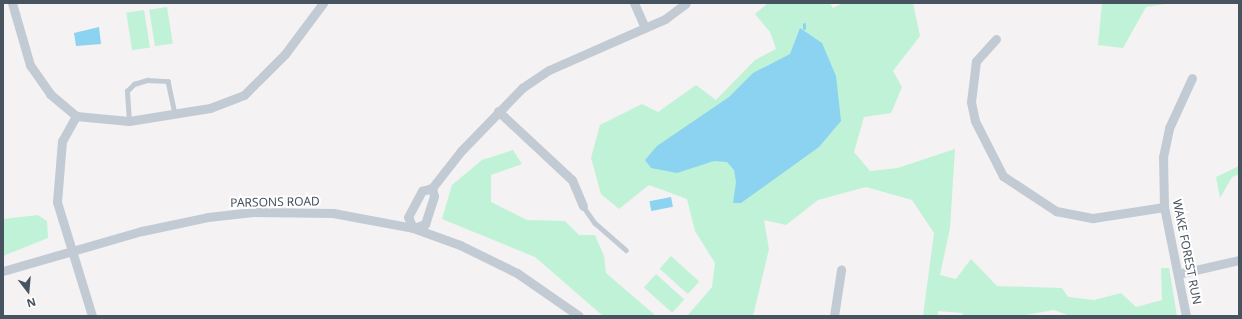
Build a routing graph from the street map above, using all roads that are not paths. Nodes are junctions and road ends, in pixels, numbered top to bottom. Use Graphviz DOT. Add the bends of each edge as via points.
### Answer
graph roads {
  1 [pos="12,3"];
  2 [pos="323,3"];
  3 [pos="634,3"];
  4 [pos="686,3"];
  5 [pos="646,28"];
  6 [pos="996,39"];
  7 [pos="1192,78"];
  8 [pos="498,111"];
  9 [pos="175,115"];
  10 [pos="76,116"];
  11 [pos="129,121"];
  12 [pos="432,188"];
  13 [pos="583,206"];
  14 [pos="1164,207"];
  15 [pos="412,228"];
  16 [pos="70,250"];
  17 [pos="626,250"];
  18 [pos="1239,260"];
  19 [pos="841,270"];
  20 [pos="3,271"];
  21 [pos="1178,274"];
  22 [pos="92,316"];
  23 [pos="579,316"];
  24 [pos="834,316"];
  25 [pos="1186,316"];
  1 -- 10 [label="street" via="30,65 50,94"];
  2 -- 9 [label="street" via="285,54 244,95 210,108"];
  3 -- 5 [label="street"];
  4 -- 5 [label="street"];
  5 -- 8 [label="street" via="549,70"];
  6 -- 14 [label="street" via="976,61 971,102 975,121 1003,176 1056,211 1093,218"];
  7 -- 14 [label="street, WAKE FOREST RUN" via="1169,128 1163,157"];
  8 -- 12 [label="street"];
  8 -- 13 [label="street" via="572,180"];
  9 -- 11 [label="street"];
  9 -- 11 [label="lane" via="168,81 147,80 134,84 127,91"];
  10 -- 11 [label="street"];
  10 -- 16 [label="street" via="62,141 57,164 57,202"];
  12 -- 15 [label="street" via="434,196 425,224"];
  12 -- 15 [label="street" via="422,191 408,217"];
  13 -- 17 [label="lane" via="595,223"];
  14 -- 21 [label="street, WAKE FOREST RUN"];
  15 -- 16 [label="street, PARSONS ROAD" via="333,213 253,212 186,221"];
  15 -- 23 [label="street, PARSONS ROAD" via="517,273"];
  16 -- 20 [label="street, PARSONS ROAD"];
  16 -- 22 [label="street"];
  18 -- 21 [label="street"];
  19 -- 24 [label="street"];
  21 -- 25 [label="street, WAKE FOREST RUN"];
}
